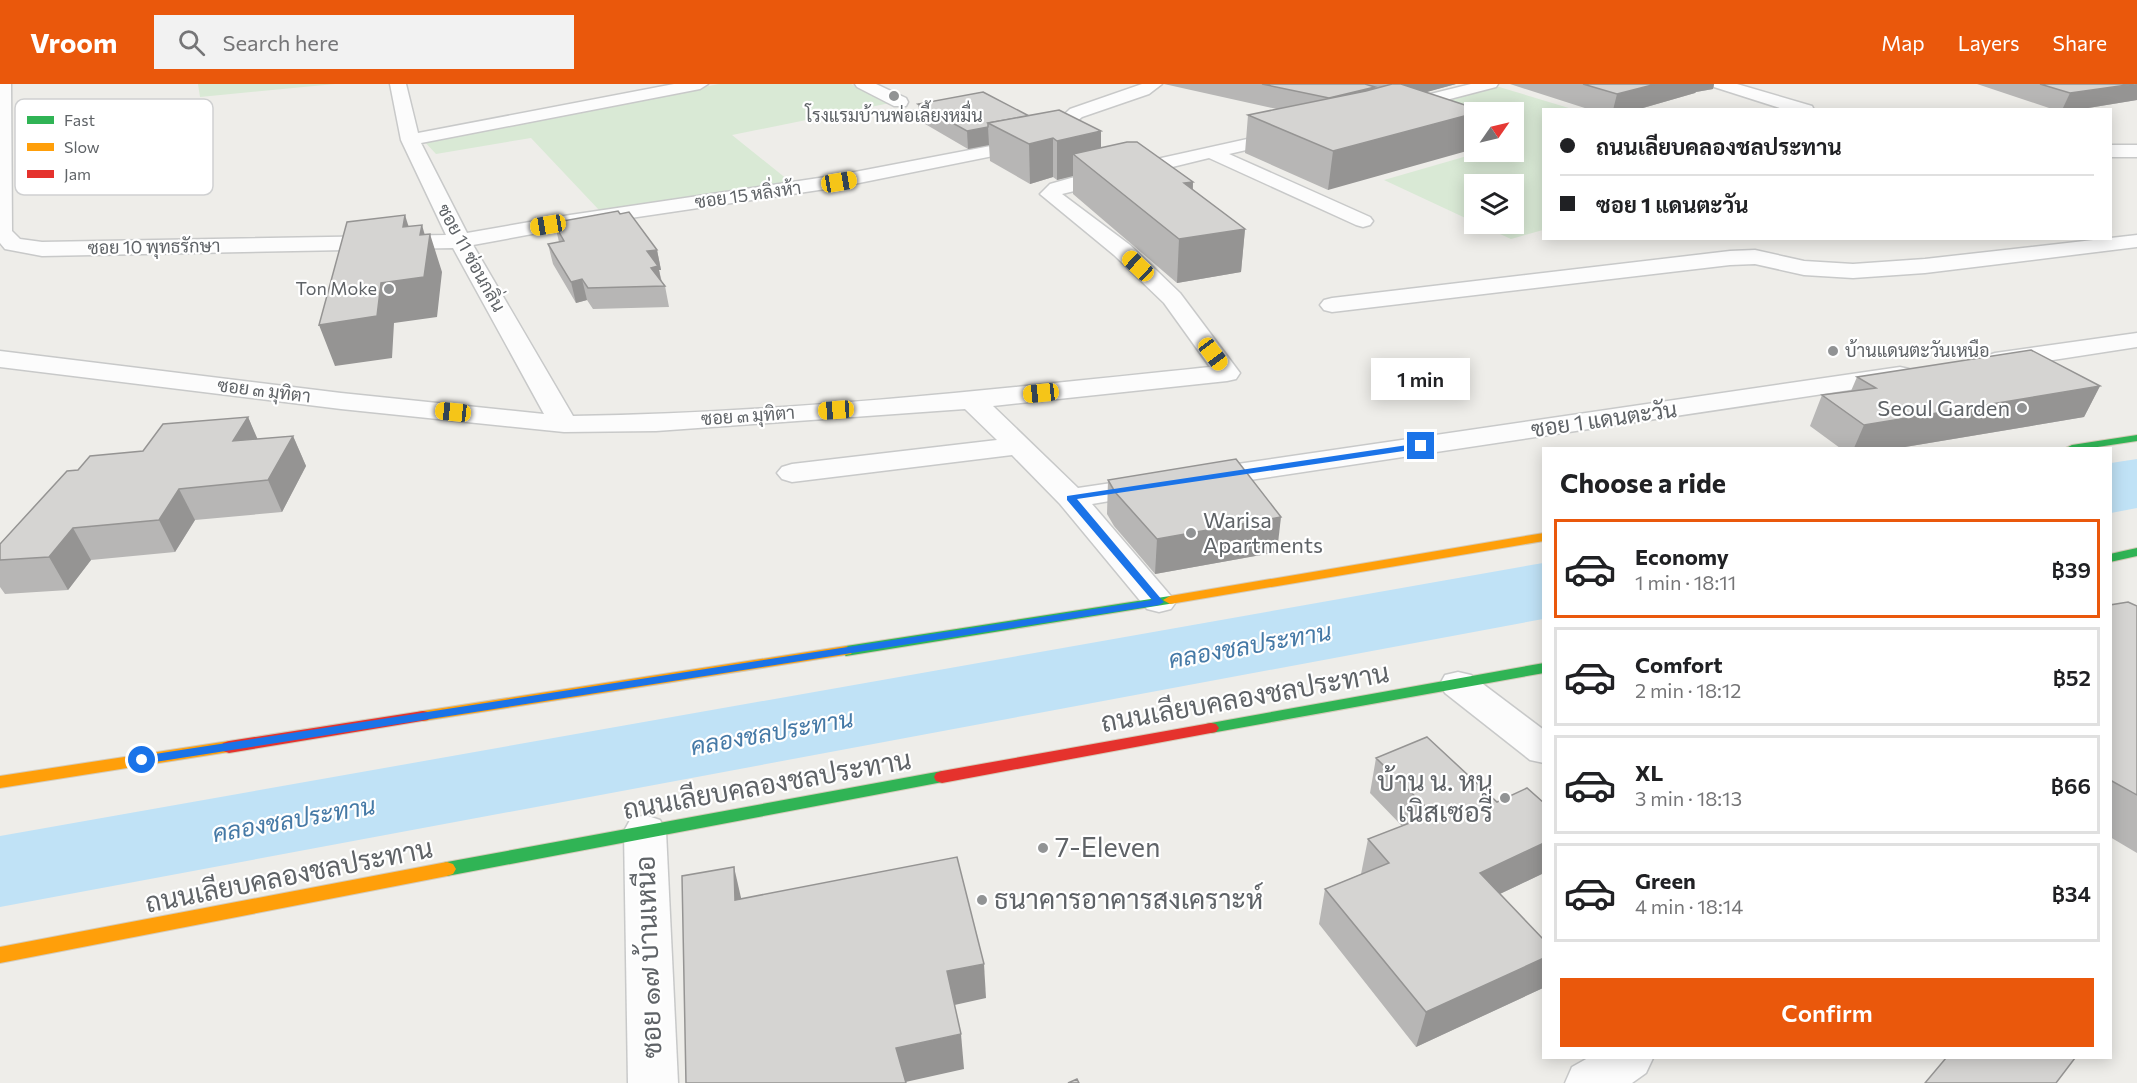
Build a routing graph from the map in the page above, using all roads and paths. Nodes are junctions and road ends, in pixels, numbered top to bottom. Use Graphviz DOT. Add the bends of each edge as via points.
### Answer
graph roads {
  1 [pos="3,84"];
  2 [pos="398,84"];
  3 [pos="700,84"];
  4 [pos="863,84"];
  5 [pos="1154,84"];
  6 [pos="1442,84"];
  7 [pos="1490,84"];
  8 [pos="1720,84"];
  9 [pos="1462,91"];
  10 [pos="900,102"];
  11 [pos="1799,108"];
  12 [pos="1378,109"];
  13 [pos="1310,131"];
  14 [pos="410,140"];
  15 [pos="2112,151"];
  16 [pos="2137,151"];
  17 [pos="1210,152"];
  18 [pos="1107,156"];
  19 [pos="1136,168"];
  20 [pos="1363,221"];
  21 [pos="460,241"];
  22 [pos="2137,241"];
  23 [pos="1750,248"];
  24 [pos="1332,305"];
  25 [pos="2137,340"];
  26 [pos="0,359"];
  27 [pos="1972,364"];
  28 [pos="1925,371"];
  29 [pos="972,400"];
  30 [pos="564,423"];
  31 [pos="2137,438"];
  32 [pos="1018,446"];
  33 [pos="2078,447"];
  34 [pos="792,473"];
  35 [pos="1071,498"];
  36 [pos="1542,537"];
  37 [pos="2137,552"];
  38 [pos="2112,558"];
  39 [pos="1159,602"];
  40 [pos="1542,668"];
  41 [pos="1458,684"];
  42 [pos="1542,748"];
  43 [pos="0,782"];
  44 [pos="645,831"];
  45 [pos="0,956"];
  46 [pos="1627,1059"];
  47 [pos="653,1083"];
  48 [pos="1590,1083"];
  1 -- 21 [label="street, ซอย 10 พุทธรักษา" via="1,232 13,244 42,249"];
  2 -- 14 [label="street, ซอย 11 ซ่อนกลิ่น"];
  3 -- 14 [label="street"];
  4 -- 10 [label="street"];
  5 -- 21 [label="street, ซอย 15 หลิ่งห้า" via="1076,114 1061,126 1073,142"];
  6 -- 9 [label="street"];
  7 -- 9 [label="street"];
  8 -- 11 [label="street"];
  9 -- 12 [label="street"];
  13 -- 17 [label="street"];
  14 -- 21 [label="street, ซอย 11 ซ่อนกลิ่น"];
  15 -- 16 [label="street"];
  17 -- 19 [label="street"];
  17 -- 20 [label="street"];
  18 -- 19 [label="street"];
  19 -- 29 [label="street, ซอย ๓ มุทิตา" via="1057,188 1050,194 1122,250 1172,298 1227,373"];
  21 -- 30 [label="street, ซอย 11 ซ่อนกลิ่น"];
  22 -- 23 [label="street" via="1853,271 1804,268"];
  23 -- 24 [label="street"];
  25 -- 27 [label="street"];
  26 -- 30 [label="street, ซอย ๓ มุทิตา" via="341,401"];
  28 -- 35 [label="street, ซอย 1 แดนตะวัน"];
  29 -- 30 [label="street, ซอย ๓ มุทิตา" via="656,423"];
  29 -- 32 [label="street"];
  31 -- 33 [label="main road"];
  32 -- 34 [label="street"];
  32 -- 35 [label="street"];
  35 -- 39 [label="street"];
  36 -- 39 [label="main road"];
  37 -- 38 [label="main road"];
  39 -- 43 [label="main road"];
  40 -- 41 [label="main road, ถนนเลียบคลองชลประทาน"];
  41 -- 42 [label="street"];
  41 -- 44 [label="main road, ถนนเลียบคลองชลประทาน"];
  44 -- 45 [label="main road, ถนนเลียบคลองชลประทาน"];
  44 -- 47 [label="street, ซอย ๑๗ บ้านเหนือ"];
  46 -- 48 [label="street"];
}
